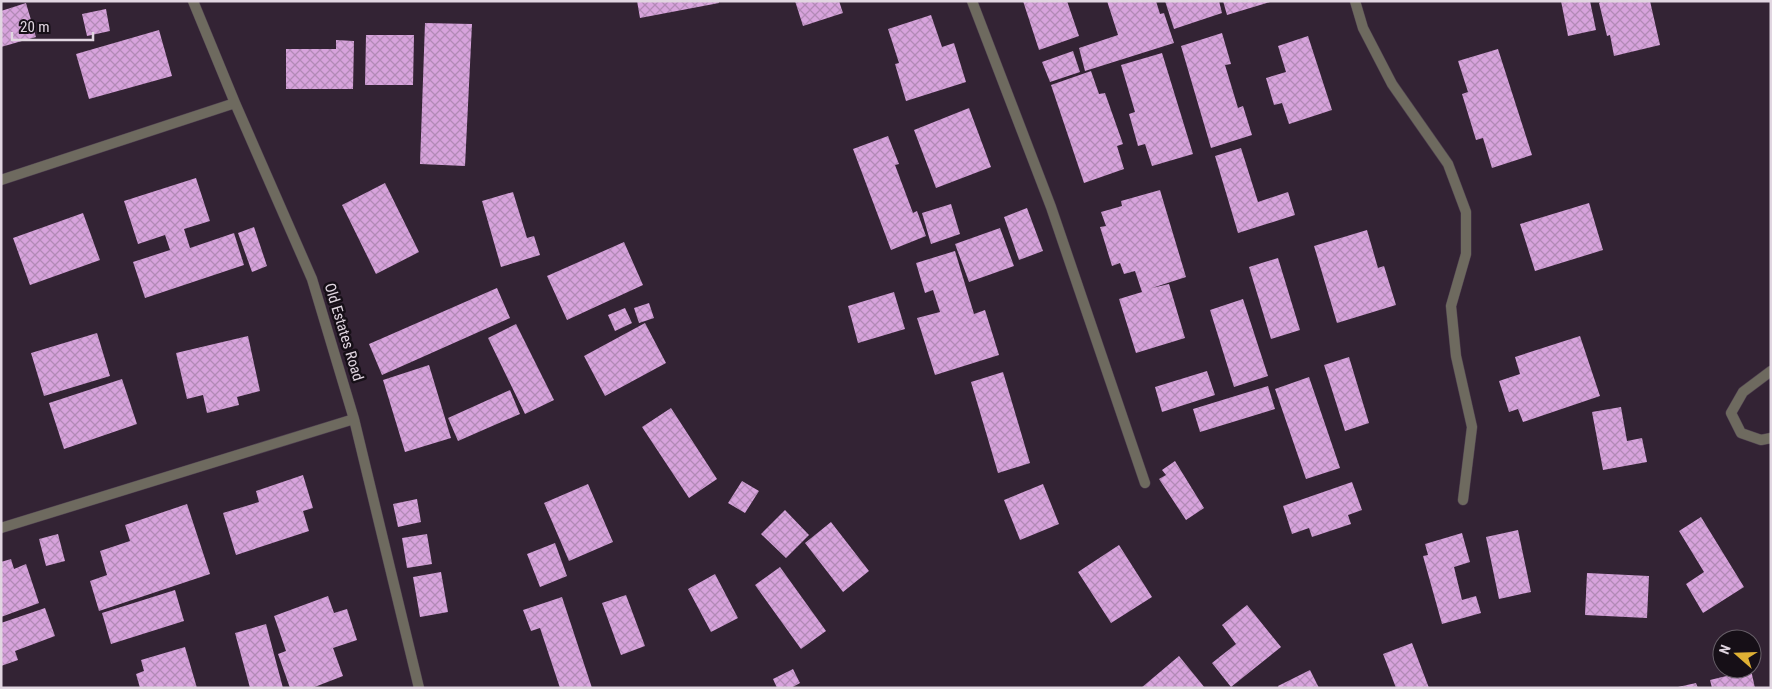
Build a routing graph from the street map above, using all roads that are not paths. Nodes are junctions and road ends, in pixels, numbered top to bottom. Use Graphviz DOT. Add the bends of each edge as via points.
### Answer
graph roads {
  1 [pos="193,1"];
  2 [pos="972,1"];
  3 [pos="1355,1"];
  4 [pos="235,103"];
  5 [pos="1,180"];
  6 [pos="1771,371"];
  7 [pos="354,419"];
  8 [pos="1771,438"];
  9 [pos="1145,483"];
  10 [pos="1463,500"];
  11 [pos="1,528"];
  12 [pos="418,688"];
  1 -- 4 [label="street, Old Estates Road"];
  2 -- 9 [label="street" via="1051,206"];
  3 -- 10 [label="street" via="1363,28 1392,84 1448,164 1466,212 1466,254 1451,306 1456,356 1472,427"];
  4 -- 5 [label="street"];
  4 -- 7 [label="street, Old Estates Road" via="312,279"];
  6 -- 8 [label="street" via="1743,392 1731,413 1741,432 1761,440"];
  7 -- 11 [label="street"];
  7 -- 12 [label="street, Old Estates Road"];
}
